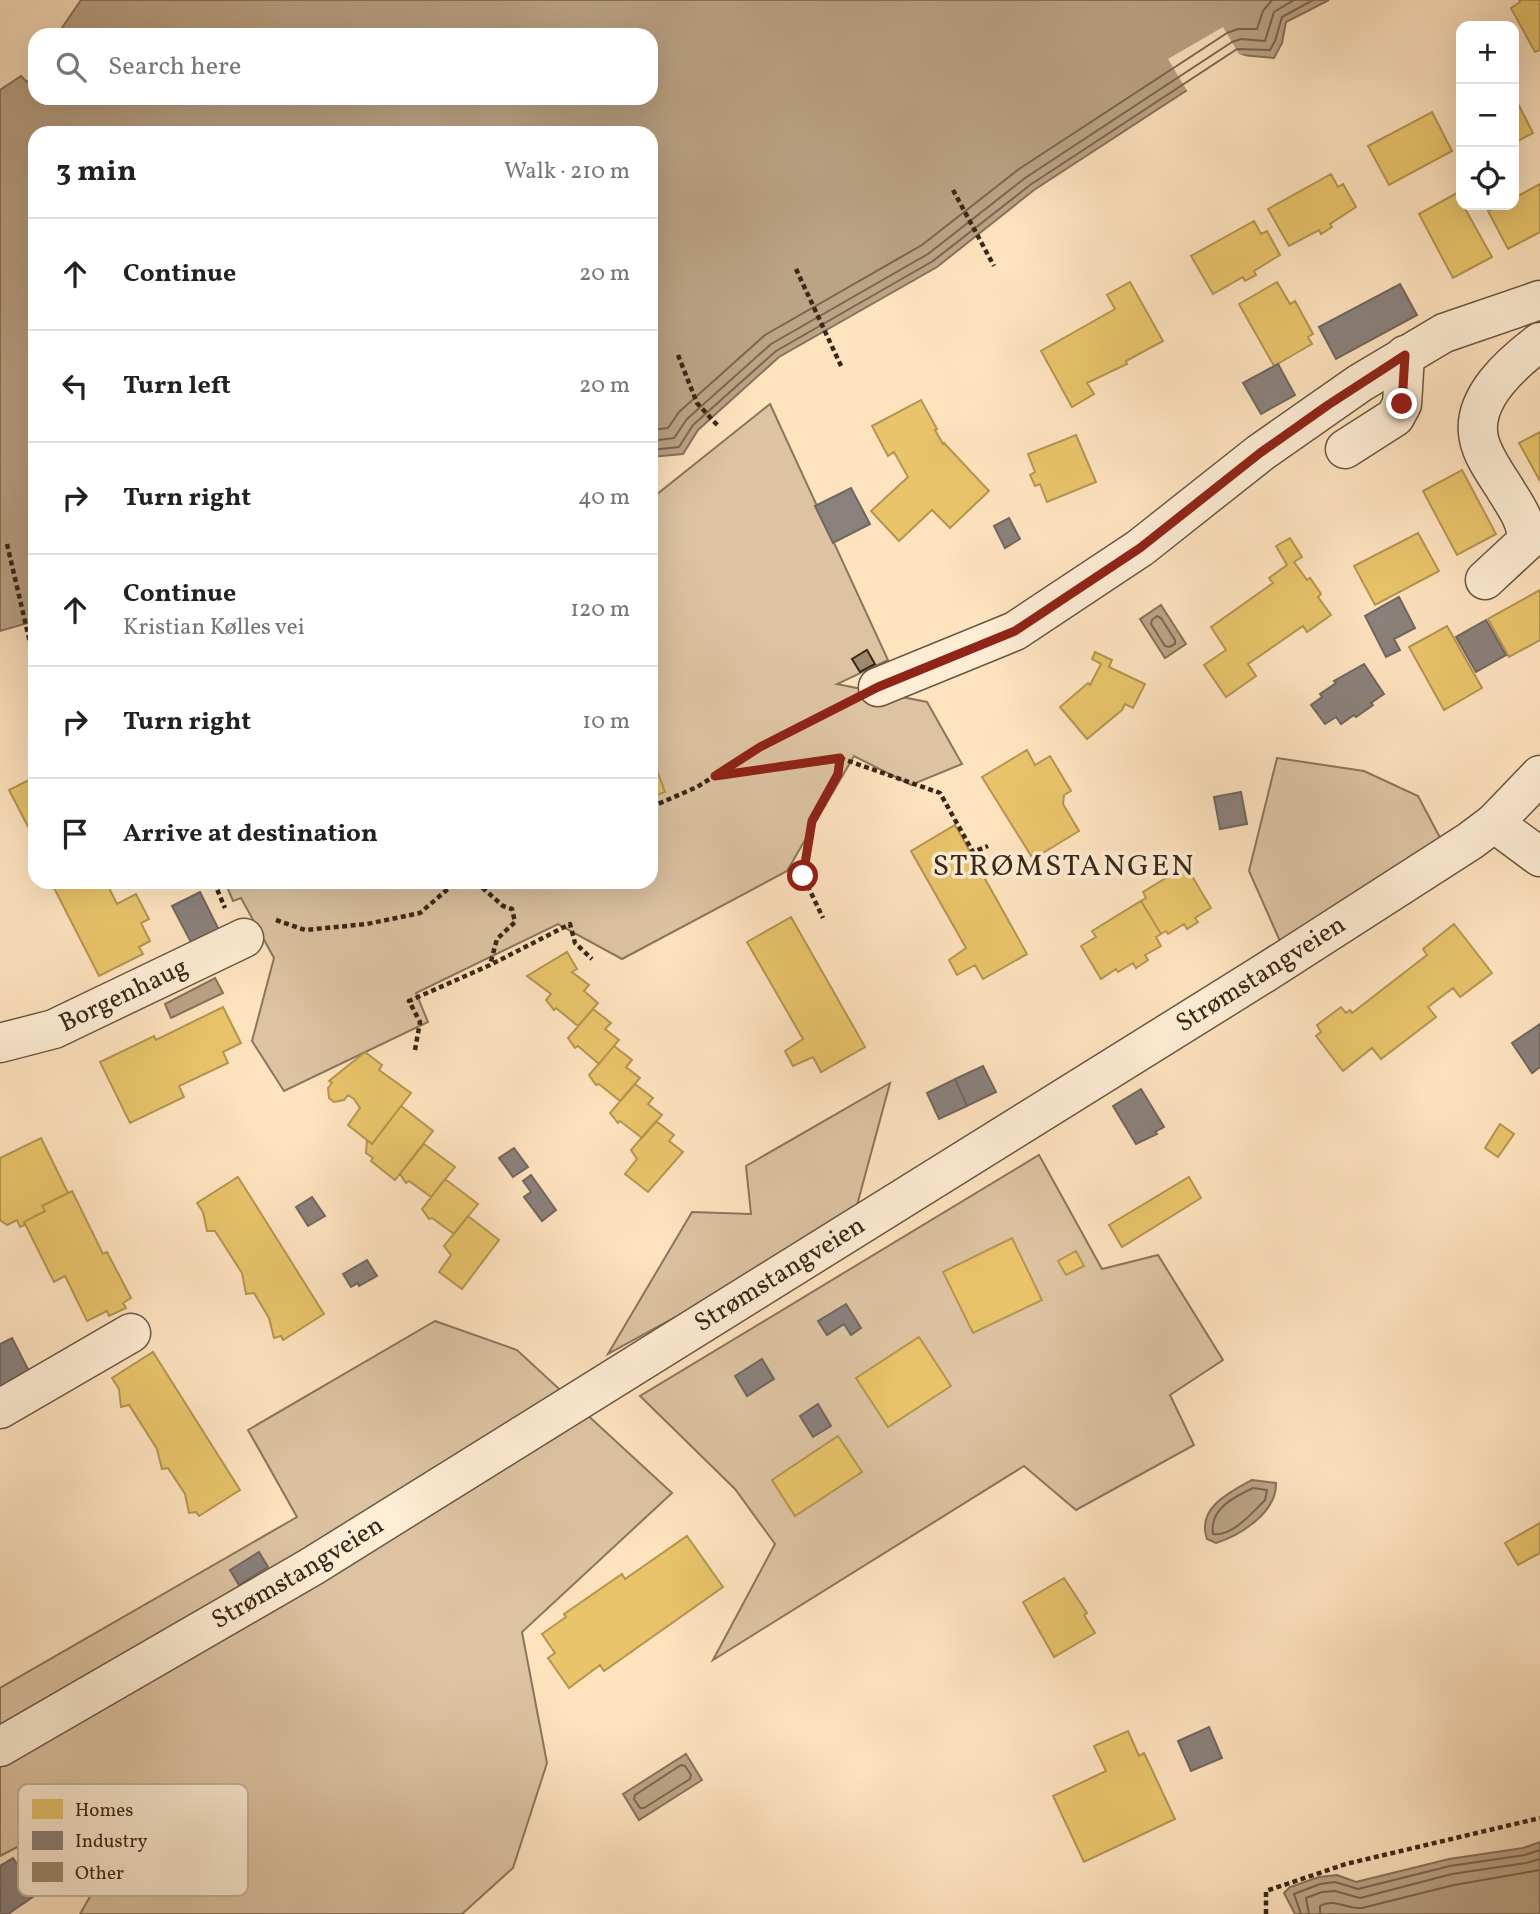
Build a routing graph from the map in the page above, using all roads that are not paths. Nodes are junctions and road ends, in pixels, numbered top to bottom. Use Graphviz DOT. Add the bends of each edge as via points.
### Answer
graph roads {
  1 [pos="1540,300"];
  2 [pos="1540,342"];
  3 [pos="1405,355"];
  4 [pos="1345,449"];
  5 [pos="1485,580"];
  6 [pos="878,687"];
  7 [pos="1540,775"];
  8 [pos="1494,822"];
  9 [pos="1540,857"];
  10 [pos="244,938"];
  11 [pos="0,1043"];
  12 [pos="131,1334"];
  13 [pos="0,1409"];
  14 [pos="0,1747"];
  1 -- 3 [label="street" via="1444,333"];
  2 -- 5 [label="street" via="1513,363 1485,398 1478,423 1484,455 1527,527 1527,541"];
  3 -- 4 [label="street" via="1402,404 1395,417"];
  3 -- 6 [label="street" via="1260,453 1140,548 1015,631"];
  7 -- 8 [label="street, Strømstangveien"];
  8 -- 9 [label="street"];
  8 -- 14 [label="street, Strømstangveien" via="1263,974 311,1567"];
  10 -- 11 [label="street, Borgenhaug" via="54,1029"];
  12 -- 13 [label="street"];
}
